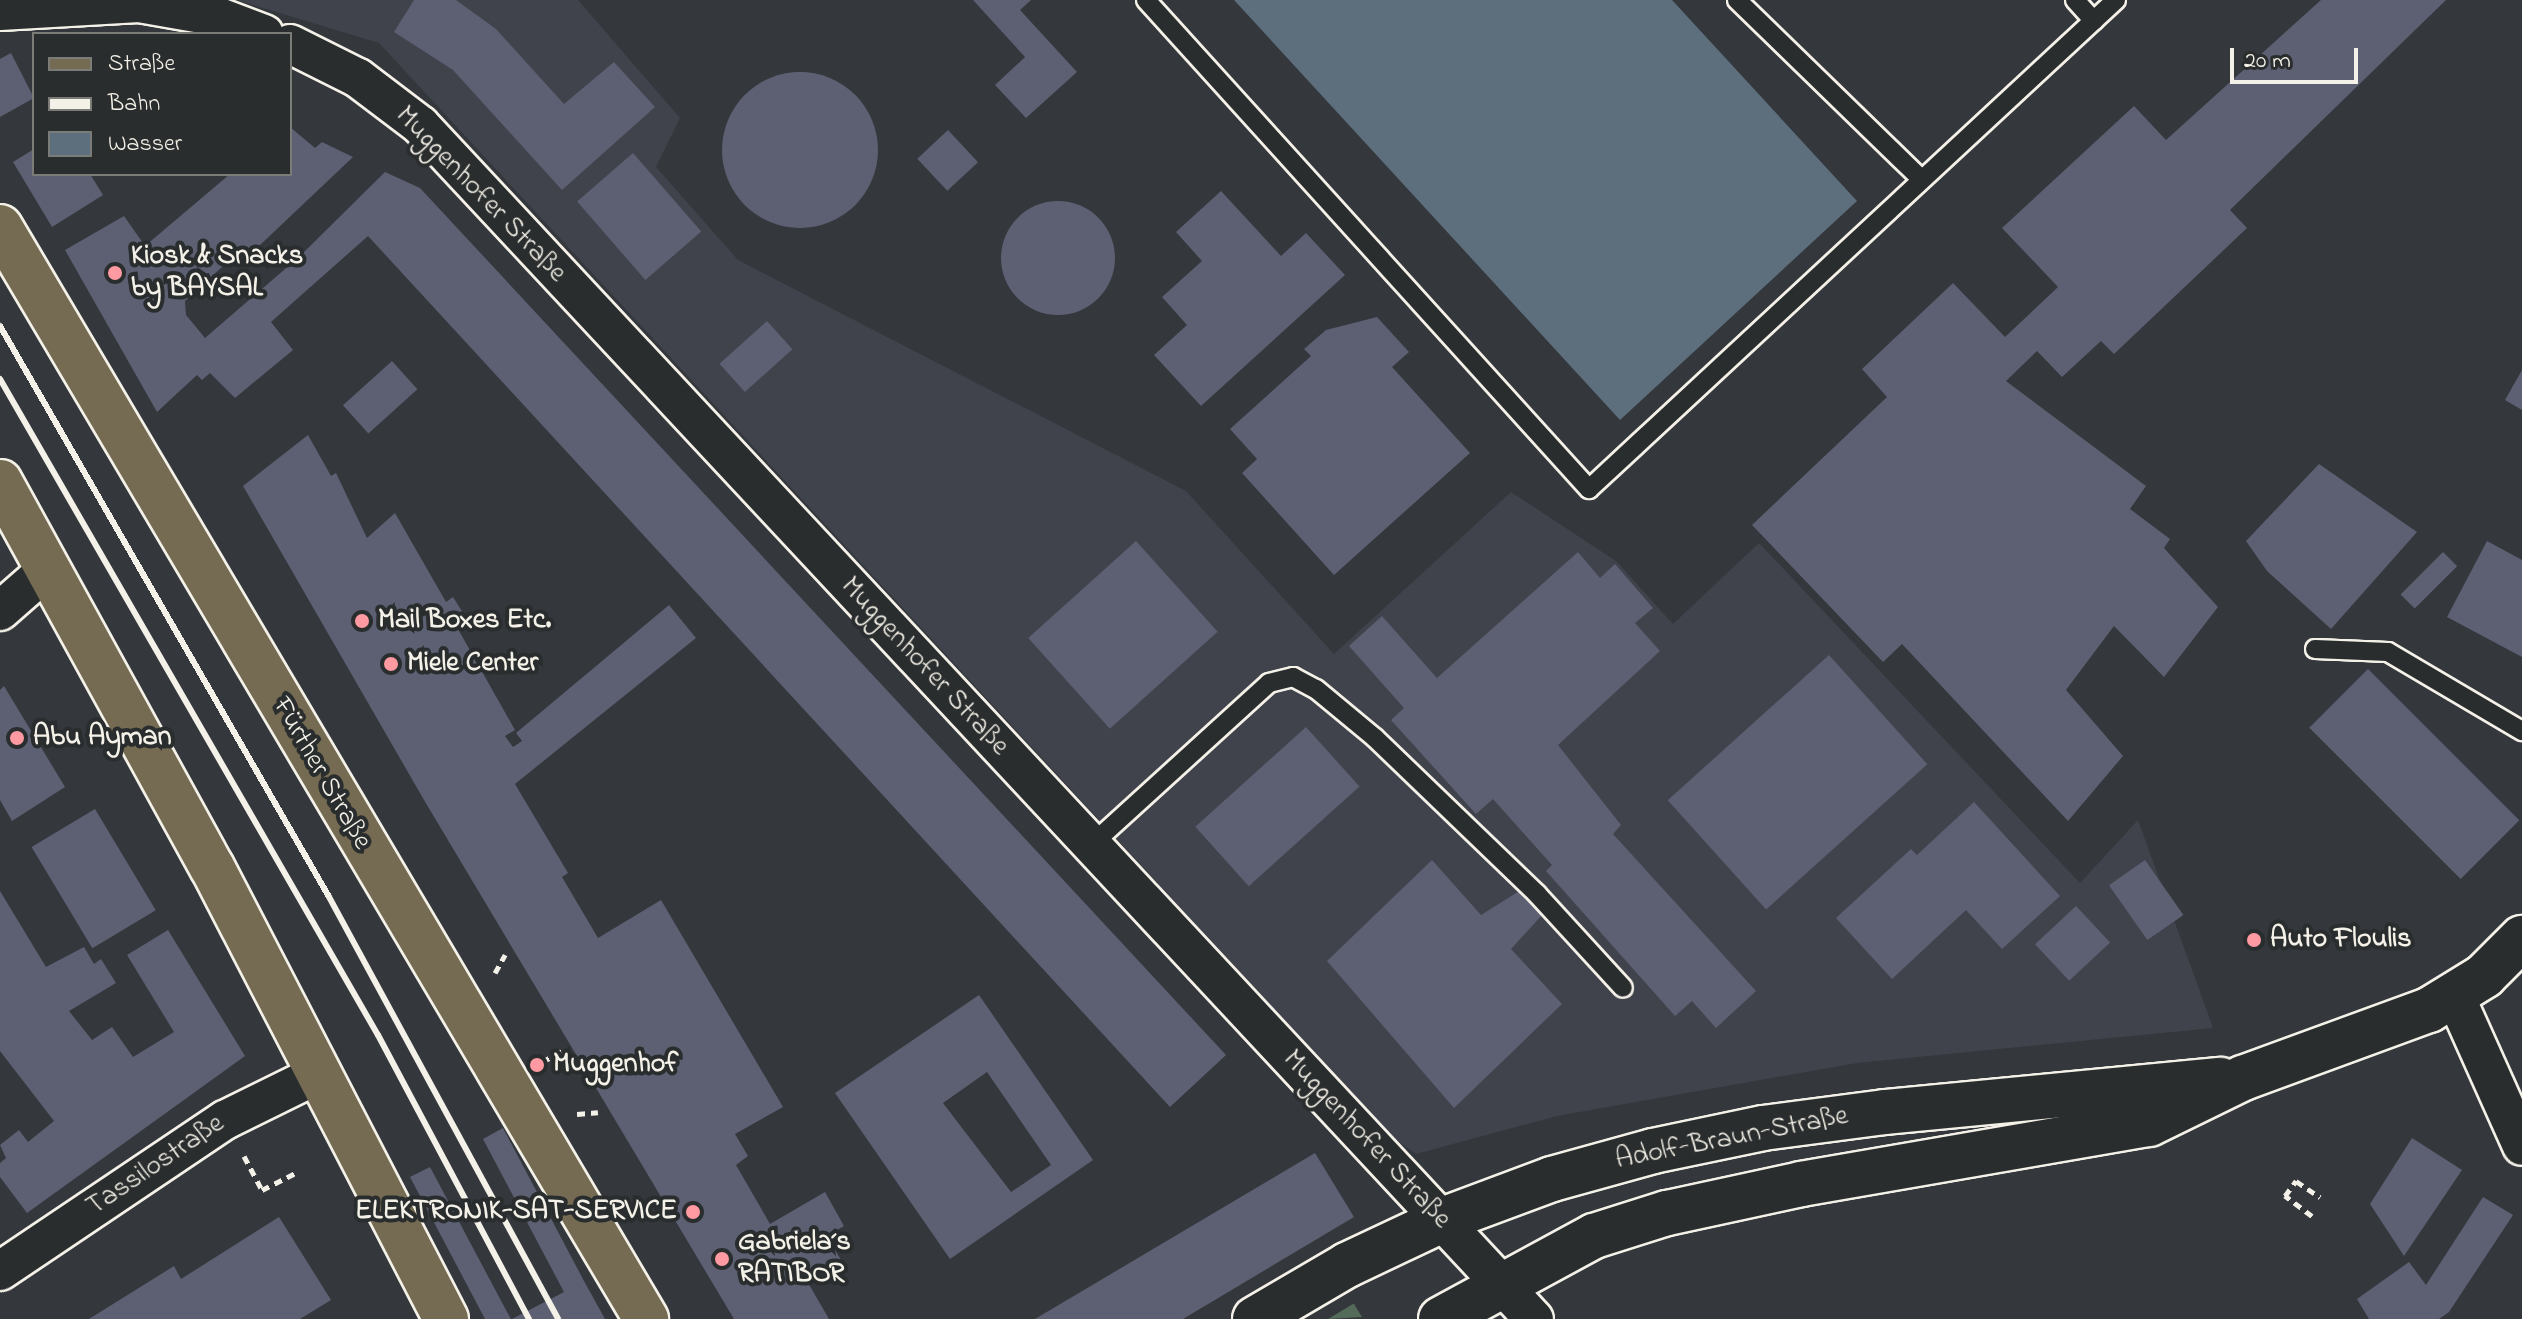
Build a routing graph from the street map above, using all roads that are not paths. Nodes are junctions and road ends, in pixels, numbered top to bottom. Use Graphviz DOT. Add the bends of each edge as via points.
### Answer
graph roads {
  1 [pos="1146,0"];
  2 [pos="1737,0"];
  3 [pos="2075,0"];
  4 [pos="2116,0"];
  5 [pos="0,11"];
  6 [pos="2094,21"];
  7 [pos="259,32"];
  8 [pos="292,45"];
  9 [pos="1921,179"];
  10 [pos="0,227"];
  11 [pos="0,482"];
  12 [pos="48,569"];
  13 [pos="0,611"];
  14 [pos="2315,649"];
  15 [pos="2522,731"];
  16 [pos="1090,846"];
  17 [pos="2522,938"];
  18 [pos="1623,988"];
  19 [pos="2455,996"];
  20 [pos="318,1074"];
  21 [pos="2243,1078"];
  22 [pos="2522,1146"];
  23 [pos="1442,1220"];
  24 [pos="0,1271"];
  25 [pos="1501,1284"];
  26 [pos="446,1319"];
  27 [pos="646,1319"];
  28 [pos="1255,1319"];
  29 [pos="1441,1319"];
  30 [pos="1534,1319"];
  1 -- 9 [label="lane" via="1589,489"];
  2 -- 9 [label="lane"];
  3 -- 6 [label="lane"];
  4 -- 6 [label="lane"];
  5 -- 7 [label="street" via="139,3 219,17"];
  6 -- 9 [label="lane"];
  8 -- 16 [label="street, Muggenhofer Straße" via="358,78 420,125"];
  10 -- 27 [label="main road, Fürther Straße"];
  11 -- 12 [label="main road"];
  12 -- 13 [label="street"];
  12 -- 20 [label="main road" via="212,867"];
  14 -- 15 [label="lane" via="2388,652"];
  16 -- 18 [label="lane" via="1269,683 1293,677 1316,689 1375,738 1537,894"];
  16 -- 23 [label="street, Muggenhofer Straße"];
  17 -- 19 [label="main road, Adolf-Braun-Straße"];
  19 -- 21 [label="main road, Adolf-Braun-Straße" via="2401,1024"];
  19 -- 22 [label="street"];
  20 -- 24 [label="street, Tassilostraße" via="232,1115"];
  20 -- 26 [label="main road"];
  21 -- 23 [label="main road, Adolf-Braun-Straße" via="1763,1128 1590,1167"];
  21 -- 25 [label="main road, Adolf-Braun-Straße" via="2149,1124 1801,1184 1627,1224"];
  23 -- 25 [label="street, Muggenhofer Straße"];
  23 -- 28 [label="main road, Adolf-Braun-Straße" via="1347,1265"];
  25 -- 29 [label="main road, Adolf-Braun-Straße"];
  25 -- 30 [label="street, Muggenhofer Straße"];
}
